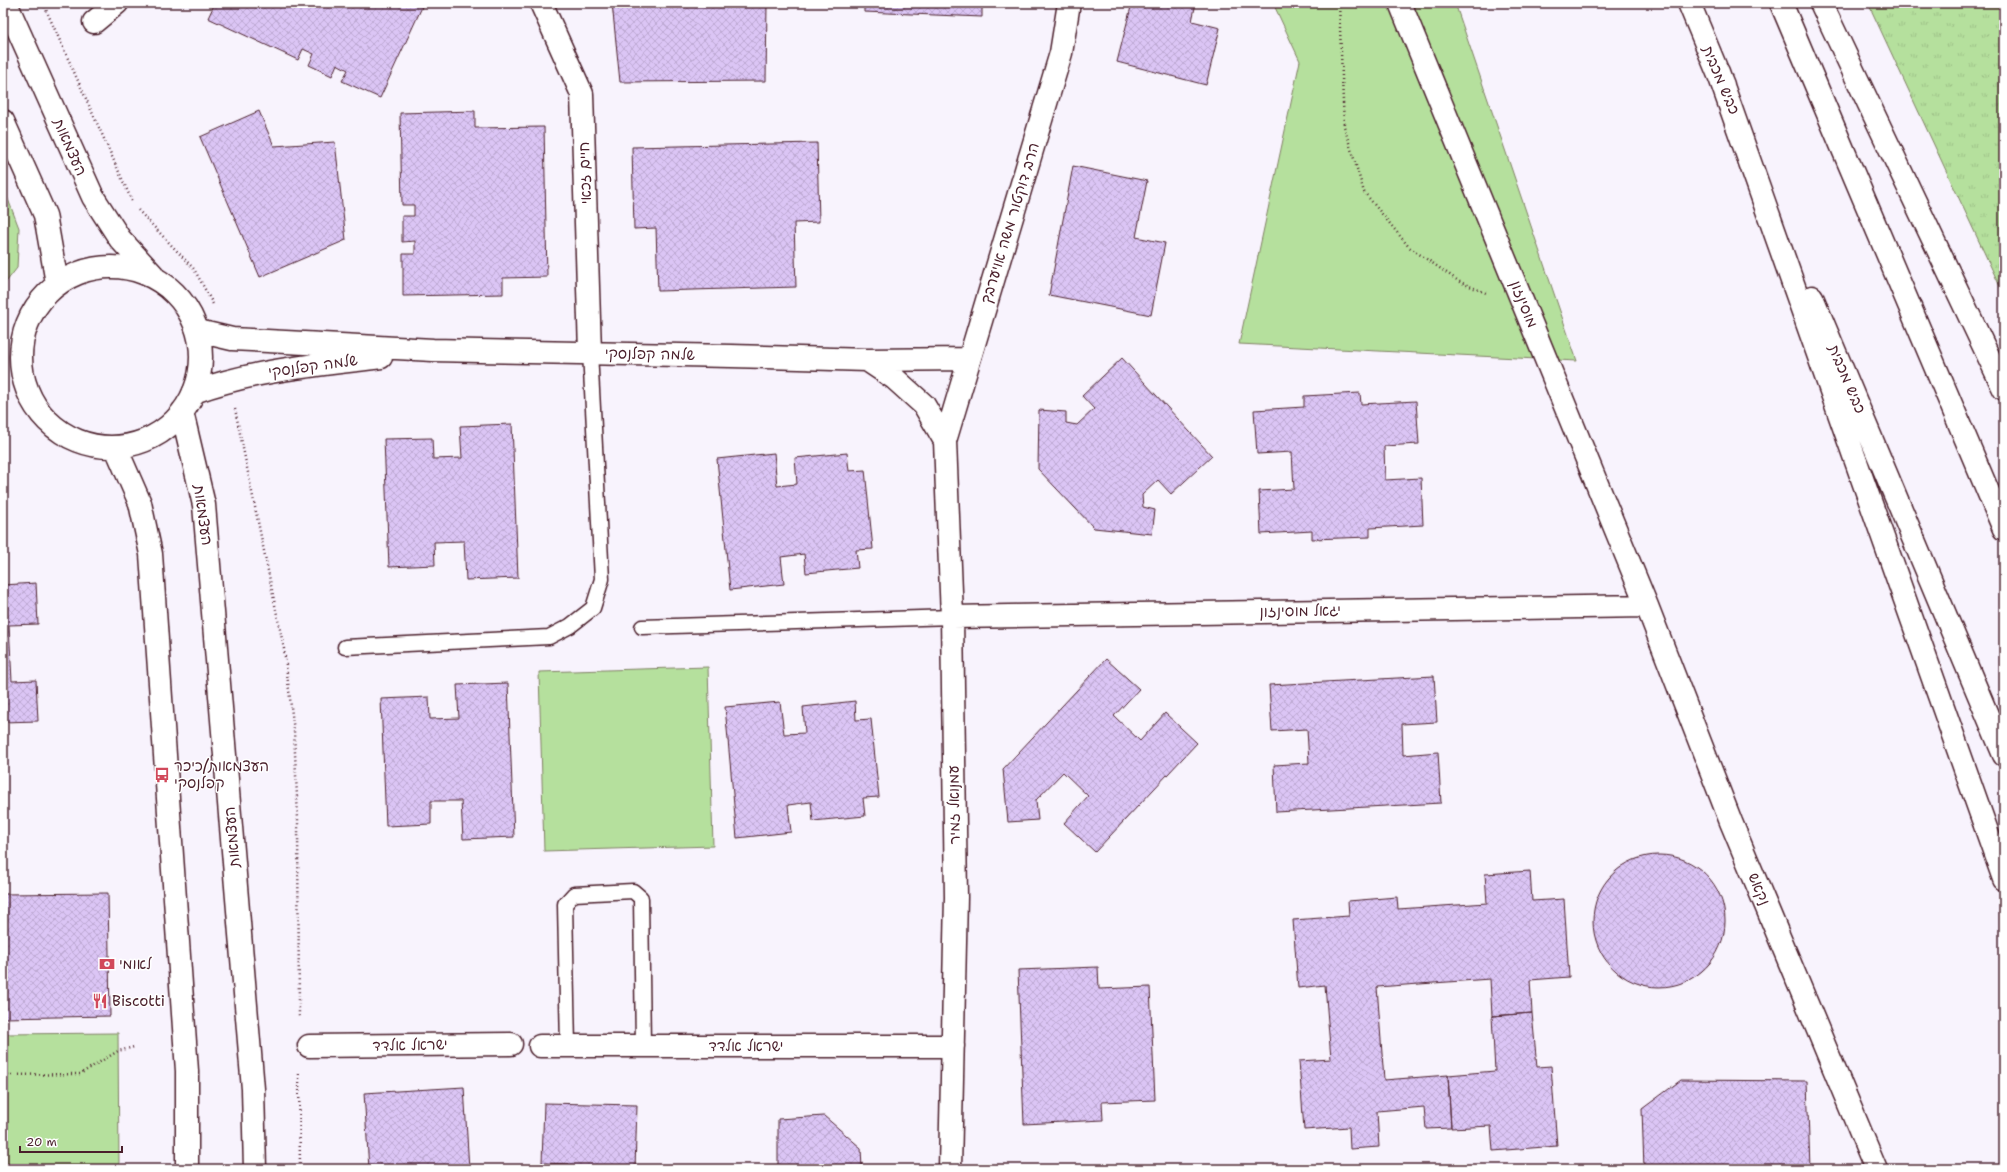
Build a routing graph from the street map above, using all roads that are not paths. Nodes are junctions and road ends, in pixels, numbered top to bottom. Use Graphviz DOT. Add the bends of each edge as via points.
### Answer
graph roads {
  1 [pos="6,3"];
  2 [pos="117,3"];
  3 [pos="540,3"];
  4 [pos="1070,3"];
  5 [pos="1400,3"];
  6 [pos="1689,3"];
  7 [pos="1781,3"];
  8 [pos="1821,3"];
  9 [pos="94,22"];
  10 [pos="1718,72"];
  11 [pos="3,121"];
  12 [pos="155,278"];
  13 [pos="57,283"];
  14 [pos="198,331"];
  15 [pos="12,341"];
  16 [pos="433,350"];
  17 [pos="590,352"];
  18 [pos="968,359"];
  19 [pos="868,360"];
  20 [pos="2004,389"];
  21 [pos="194,392"];
  22 [pos="182,412"];
  23 [pos="945,441"];
  24 [pos="116,448"];
  25 [pos="2004,529"];
  26 [pos="1647,606"];
  27 [pos="952,617"];
  28 [pos="642,627"];
  29 [pos="345,647"];
  30 [pos="2004,755"];
  31 [pos="2004,880"];
  32 [pos="510,1044"];
  33 [pos="310,1046"];
  34 [pos="540,1046"];
  35 [pos="643,1046"];
  36 [pos="953,1046"];
  37 [pos="568,1047"];
  38 [pos="187,1169"];
  39 [pos="255,1169"];
  40 [pos="950,1169"];
  41 [pos="1876,1169"];
  1 -- 12 [label="main road, העצמאות" via="93,197 120,239"];
  2 -- 9 [label="main road"];
  3 -- 17 [label="main road, חיים זכאי" via="582,94"];
  4 -- 18 [label="main road, הרב דוקטור משה אויערבך" via="1061,53"];
  5 -- 26 [label="main road, מוסינזון"];
  6 -- 10 [label="main road, כביש מכבית"];
  7 -- 25 [label="main road"];
  8 -- 20 [label="main road"];
  10 -- 30 [label="main road, כביש מכבית"];
  10 -- 31 [label="main road"];
  11 -- 13 [label="main road" via="45,215"];
  12 -- 13 [label="main road" via="131,268 106,266 80,271"];
  12 -- 14 [label="main road" via="177,295"];
  13 -- 15 [label="main road" via="41,300"];
  14 -- 16 [label="main road, שלמה קפלנסקי" via="232,339"];
  14 -- 21 [label="main road" via="200,370"];
  15 -- 24 [label="main road" via="27,393 41,415 62,434 88,445"];
  16 -- 17 [label="main road, שלמה קפלנסקי"];
  16 -- 21 [label="main road, שלמה קפלנסקי" via="270,372"];
  17 -- 19 [label="main road, שלמה קפלנסקי"];
  17 -- 29 [label="lane" via="602,579 593,608 570,626 549,637"];
  18 -- 19 [label="main road, שלמה קפלנסקי"];
  18 -- 23 [label="main road, הרב דוקטור משה אויערבך"];
  19 -- 23 [label="main road" via="894,378 924,405"];
  21 -- 22 [label="main road"];
  22 -- 24 [label="main road" via="164,430 141,443"];
  22 -- 39 [label="main road, העצמאות" via="204,505 253,1089"];
  23 -- 27 [label="main road, עמנואל זמיר"];
  24 -- 38 [label="main road" via="140,503 151,554 187,1071"];
  26 -- 27 [label="main road, יגאל מוסינזון"];
  26 -- 41 [label="main road, נקאש" via="1731,822"];
  27 -- 28 [label="lane"];
  27 -- 36 [label="main road, עמנואל זמיר" via="956,897"];
  32 -- 33 [label="main road, ישראל אלדד"];
  34 -- 37 [label="main road, ישראל אלדד"];
  35 -- 36 [label="main road, ישראל אלדד"];
  35 -- 37 [label="main road, ישראל אלדד"];
  35 -- 37 [label="lane" via="641,898 633,891 574,894 565,904"];
  36 -- 40 [label="main road, עמנואל זמיר"];
}
